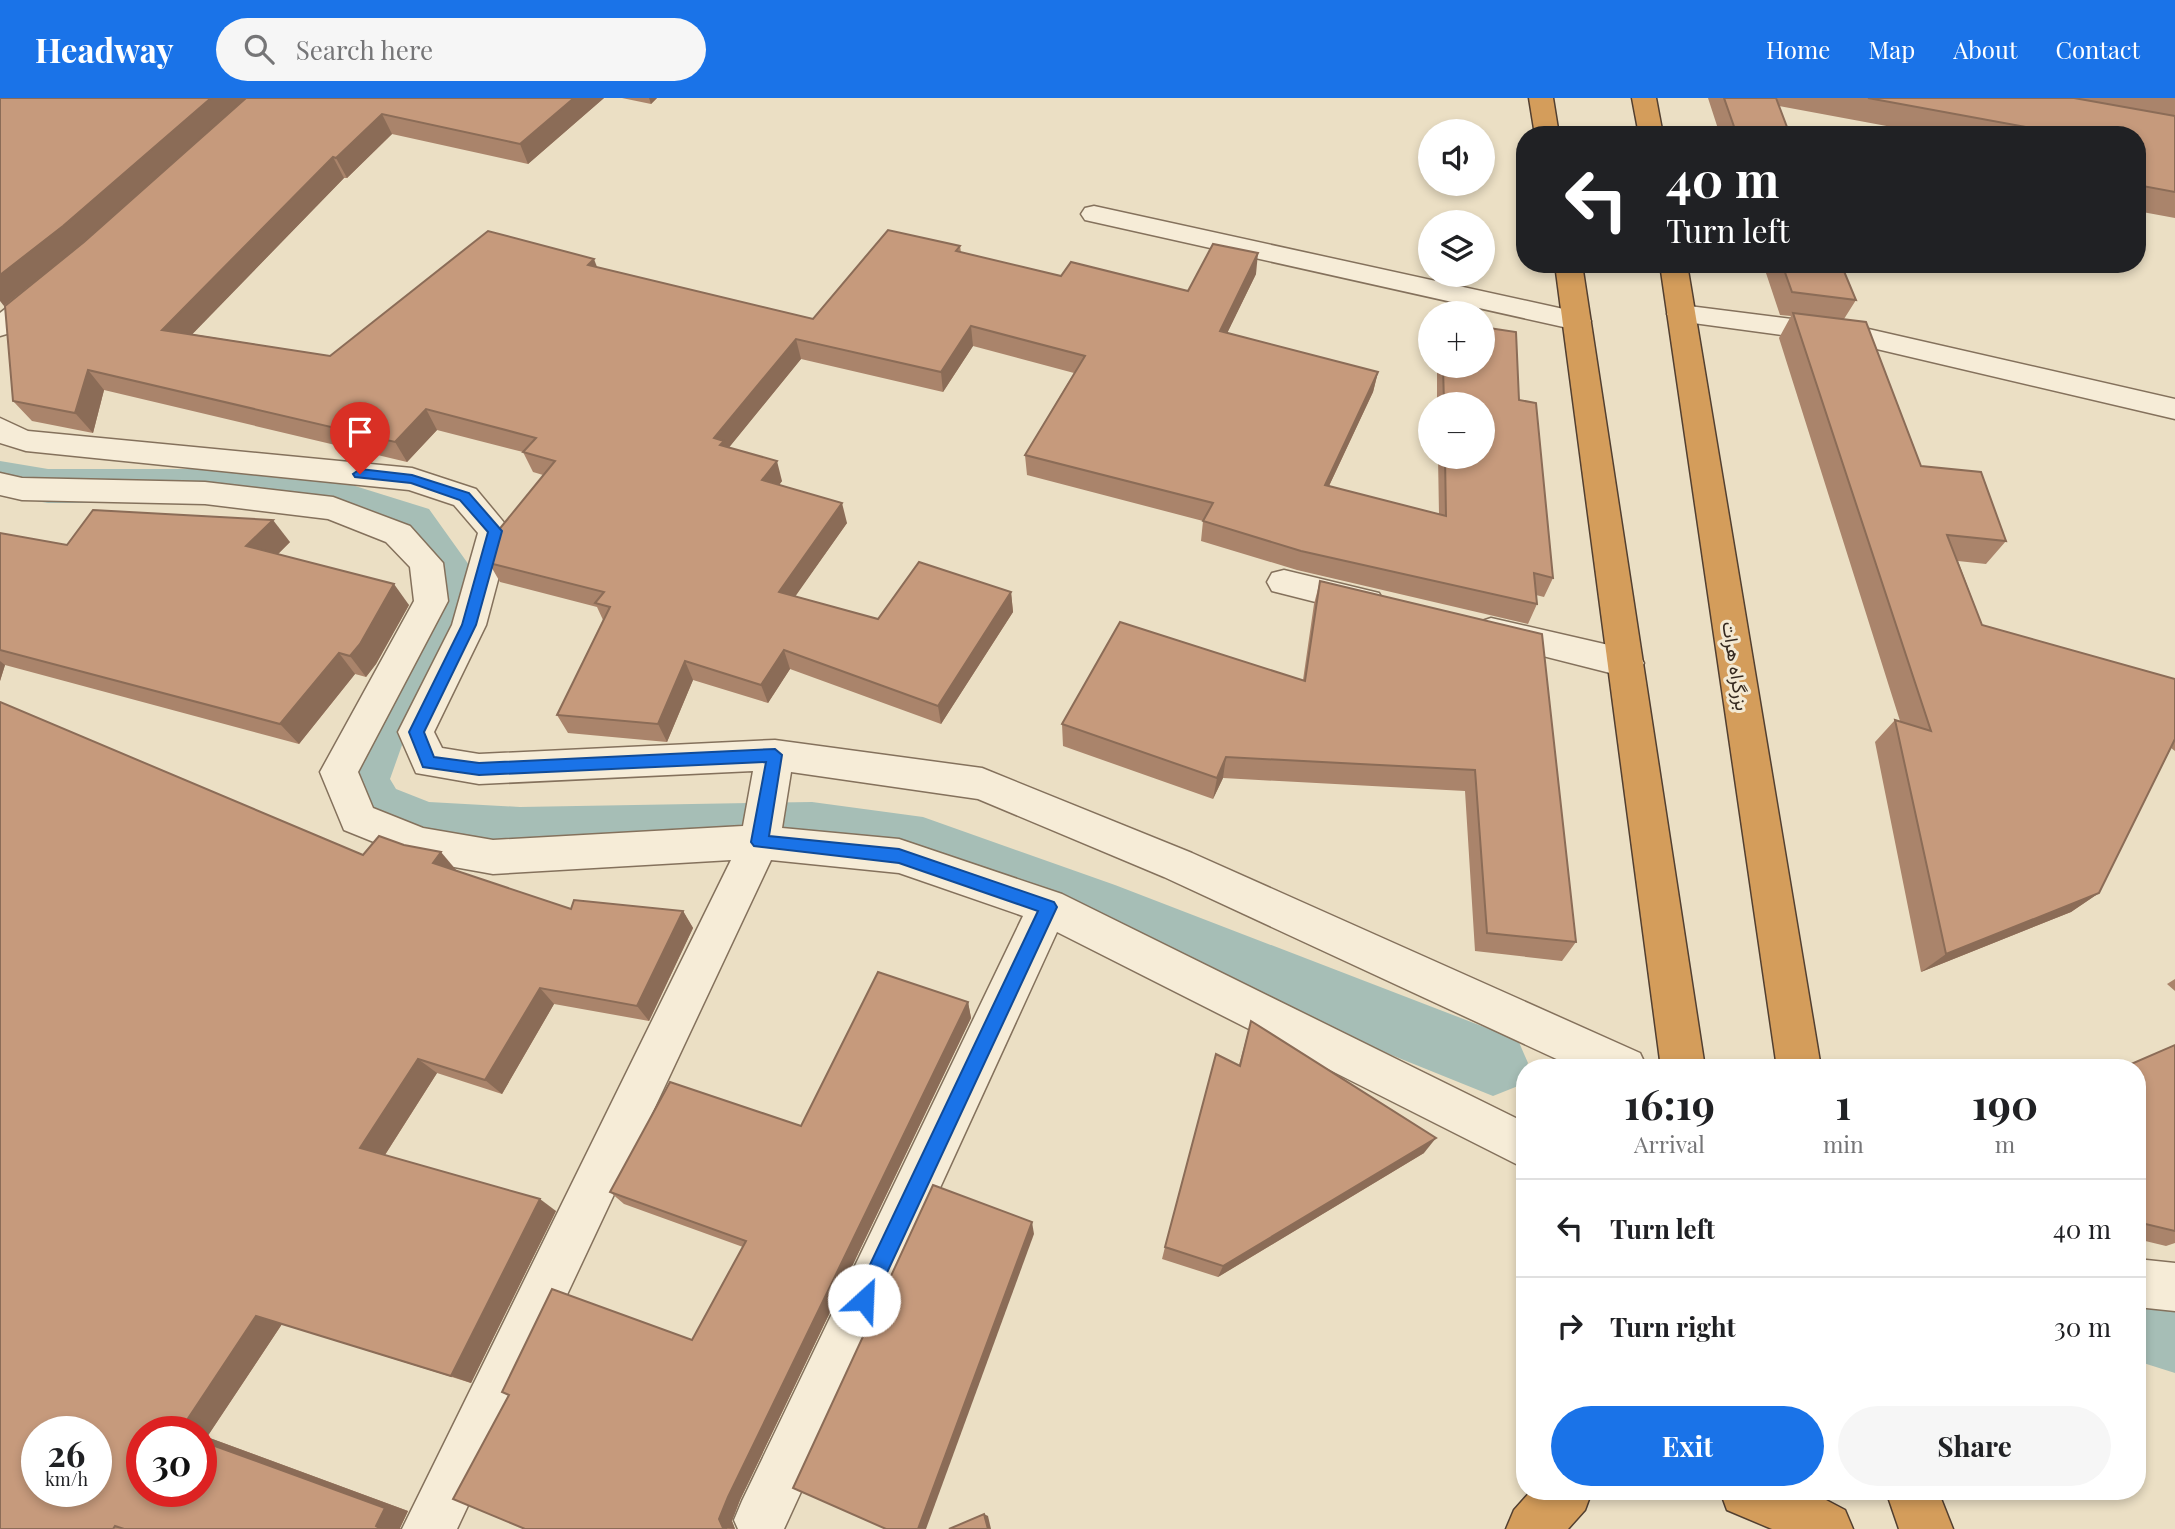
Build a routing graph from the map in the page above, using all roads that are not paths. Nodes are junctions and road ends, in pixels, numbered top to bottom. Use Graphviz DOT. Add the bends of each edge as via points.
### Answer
graph roads {
  1 [pos="1541,98"];
  2 [pos="1644,98"];
  3 [pos="1546,126"];
  4 [pos="1649,126"];
  5 [pos="1094,214"];
  6 [pos="70,271"];
  7 [pos="1569,273"];
  8 [pos="1674,273"];
  9 [pos="1681,314"];
  10 [pos="1577,321"];
  11 [pos="0,327"];
  12 [pos="2175,409"];
  13 [pos="0,428"];
  14 [pos="229,461"];
  15 [pos="0,484"];
  16 [pos="205,493"];
  17 [pos="1284,582"];
  18 [pos="1402,610"];
  19 [pos="1455,622"];
  20 [pos="1626,663"];
  21 [pos="775,755"];
  22 [pos="760,842"];
  23 [pos="1048,907"];
  24 [pos="1605,1059"];
  25 [pos="1682,1059"];
  26 [pos="1798,1059"];
  27 [pos="1516,1142"];
  28 [pos="2146,1284"];
  29 [pos="2175,1287"];
  30 [pos="1558,1500"];
  31 [pos="1772,1500"];
  32 [pos="1915,1500"];
  33 [pos="761,1520"];
  34 [pos="429,1529"];
  35 [pos="1534,1529"];
  36 [pos="1826,1529"];
  37 [pos="1926,1529"];
  1 -- 3 [label="highway"];
  2 -- 4 [label="highway"];
  5 -- 10 [label="street"];
  6 -- 11 [label="street"];
  7 -- 10 [label="highway"];
  8 -- 9 [label="highway, بزرگراه هرات"];
  9 -- 12 [label="street" via="1864,337"];
  9 -- 26 [label="highway, بزرگراه هرات"];
  10 -- 20 [label="highway"];
  13 -- 14 [label="street" via="4,434 26,441"];
  14 -- 16 [label="street"];
  14 -- 21 [label="street" via="412,479 465,497 495,531 469,625 416,732 429,762 479,769"];
  15 -- 16 [label="street" via="22,489"];
  16 -- 22 [label="street" via="333,508 398,534 426,563 432,601 338,772 358,820 421,844 493,857"];
  17 -- 18 [label="street"];
  19 -- 20 [label="street"];
  20 -- 25 [label="highway"];
  21 -- 22 [label="street"];
  21 -- 24 [label="street" via="982,784 1178,865"];
  22 -- 23 [label="street" via="899,856"];
  22 -- 34 [label="street"];
  23 -- 27 [label="street"];
  23 -- 33 [label="street"];
  28 -- 29 [label="street"];
  30 -- 35 [label="highway"];
  31 -- 36 [label="highway"];
  32 -- 37 [label="highway"];
}
